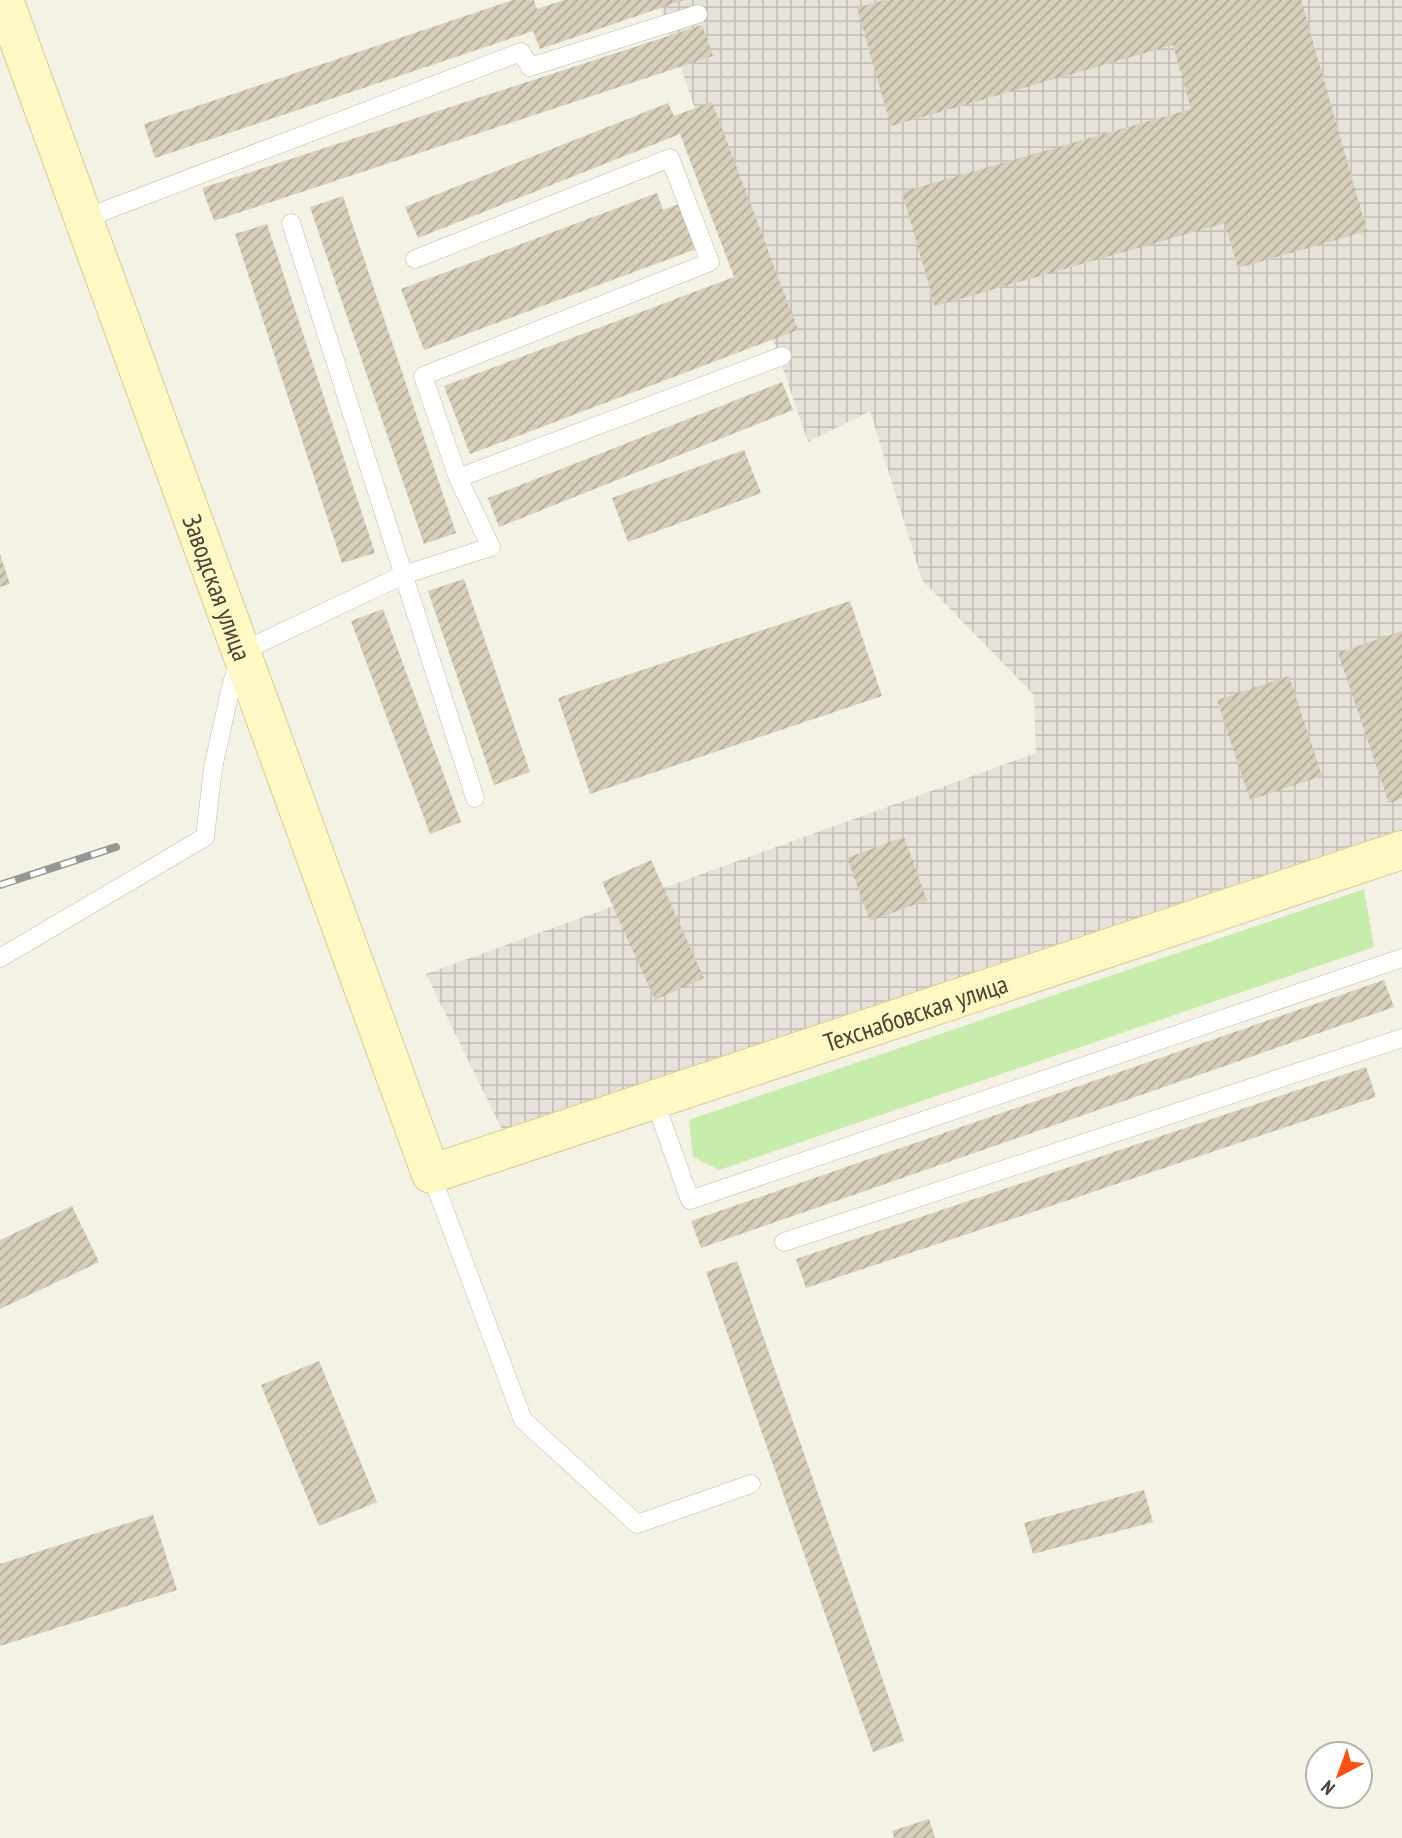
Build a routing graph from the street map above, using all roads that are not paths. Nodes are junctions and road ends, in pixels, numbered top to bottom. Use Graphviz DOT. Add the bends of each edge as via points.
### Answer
graph roads {
  1 [pos="4,0"];
  2 [pos="698,13"];
  3 [pos="83,219"];
  4 [pos="291,223"];
  5 [pos="415,259"];
  6 [pos="782,356"];
  7 [pos="458,478"];
  8 [pos="403,575"];
  9 [pos="241,652"];
  10 [pos="475,798"];
  11 [pos="1402,850"];
  12 [pos="0,958"];
  13 [pos="1402,958"];
  14 [pos="1402,1038"];
  15 [pos="654,1099"];
  16 [pos="431,1174"];
  17 [pos="784,1242"];
  18 [pos="751,1483"];
  1 -- 3 [label="street, Заводская улица"];
  2 -- 3 [label="lane" via="530,67 521,52"];
  3 -- 9 [label="street, Заводская улица"];
  4 -- 8 [label="lane"];
  5 -- 7 [label="lane" via="670,158 710,262 423,376"];
  6 -- 7 [label="lane"];
  7 -- 8 [label="lane" via="491,547"];
  8 -- 9 [label="lane"];
  8 -- 10 [label="lane"];
  9 -- 12 [label="lane" via="214,768 205,837"];
  9 -- 16 [label="street, Заводская улица"];
  11 -- 15 [label="street, Техснабовская улица"];
  13 -- 15 [label="lane" via="690,1200"];
  14 -- 17 [label="lane"];
  15 -- 16 [label="street, Техснабовская улица"];
  16 -- 18 [label="lane" via="523,1420 637,1524"];
}
